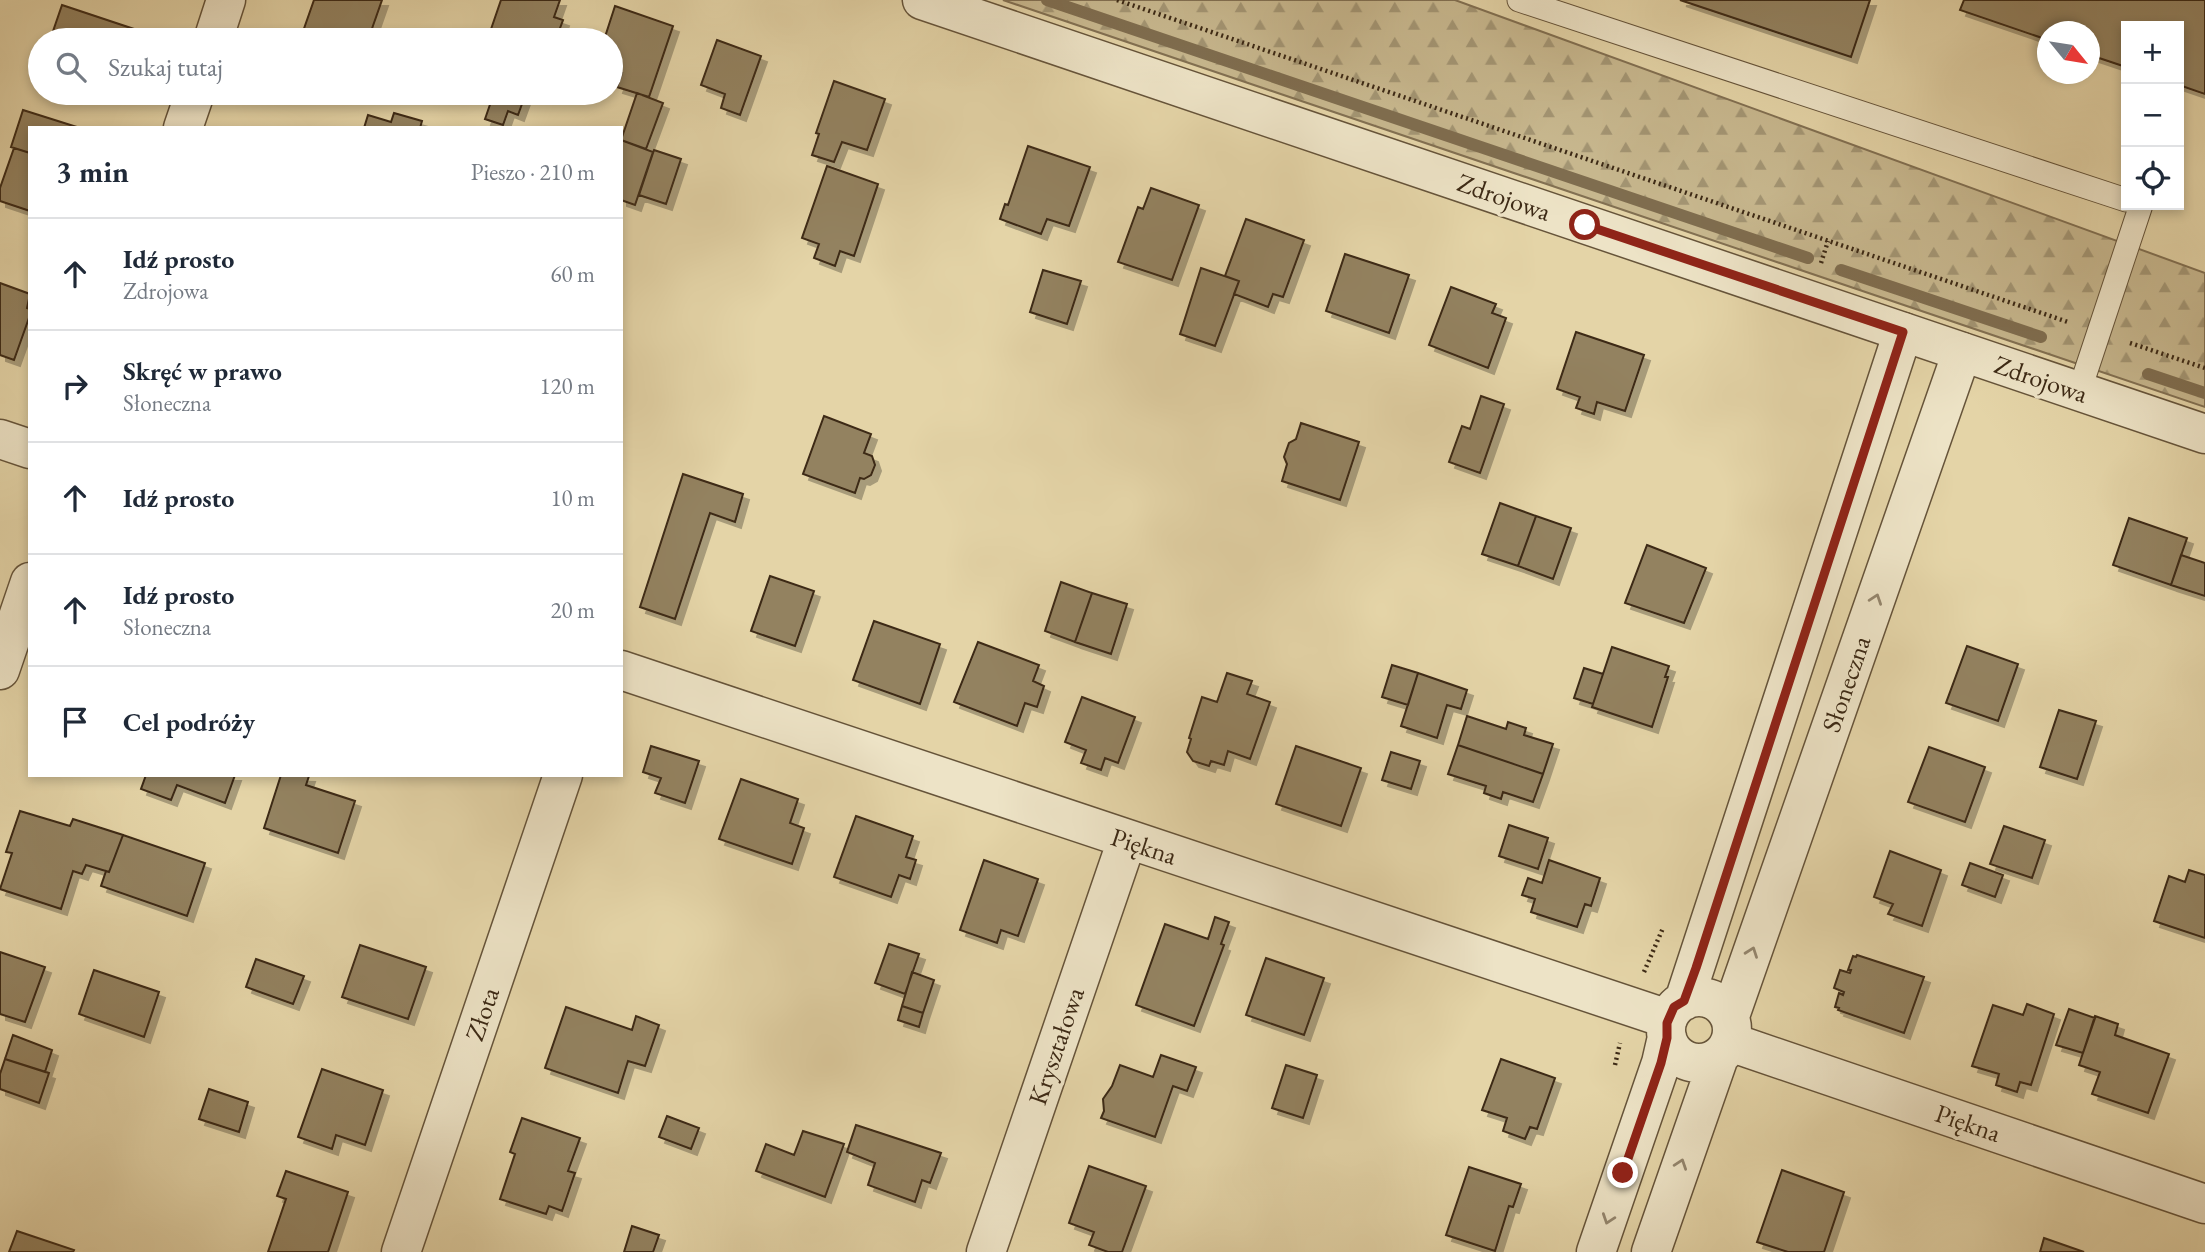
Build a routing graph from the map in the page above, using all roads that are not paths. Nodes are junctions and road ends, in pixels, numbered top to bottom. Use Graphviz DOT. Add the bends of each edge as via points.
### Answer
graph roads {
  1 [pos="226,0"];
  2 [pos="922,0"];
  3 [pos="1519,0"];
  4 [pos="217,28"];
  5 [pos="191,105"];
  6 [pos="184,126"];
  7 [pos="2121,198"];
  8 [pos="2139,210"];
  9 [pos="1903,332"];
  10 [pos="1962,352"];
  11 [pos="2079,392"];
  12 [pos="2205,434"];
  13 [pos="0,439"];
  14 [pos="28,448"];
  15 [pos="28,588"];
  16 [pos="0,670"];
  17 [pos="623,671"];
  18 [pos="562,777"];
  19 [pos="1127,840"];
  20 [pos="1673,1019"];
  21 [pos="1726,1038"];
  22 [pos="2205,1204"];
  23 [pos="401,1252"];
  24 [pos="986,1252"];
  25 [pos="1597,1252"];
  26 [pos="1651,1252"];
  1 -- 4 [label="street"];
  2 -- 9 [label="street, Zdrojowa"];
  3 -- 7 [label="lane"];
  5 -- 6 [label="street"];
  8 -- 11 [label="lane"];
  9 -- 10 [label="street, Zdrojowa"];
  9 -- 20 [label="street, Słoneczna"];
  10 -- 11 [label="street, Zdrojowa"];
  21 -- 10 [label="street, Słoneczna, one-way"];
  11 -- 12 [label="street, Zdrojowa"];
  13 -- 14 [label="street"];
  15 -- 16 [label="street"];
  17 -- 19 [label="street, Piękna"];
  18 -- 23 [label="street, Złota"];
  19 -- 20 [label="street, Piękna"];
  19 -- 24 [label="street, Kryształowa"];
  20 -- 21 [label="street" via="1694,997 1715,1000 1724,1007"];
  20 -- 21 [label="street" via="1671,1047 1688,1060 1709,1061"];
  20 -- 25 [label="street, Słoneczna, one-way"];
  21 -- 22 [label="street, Piękna"];
  26 -- 21 [label="street, Słoneczna, one-way"];
}
